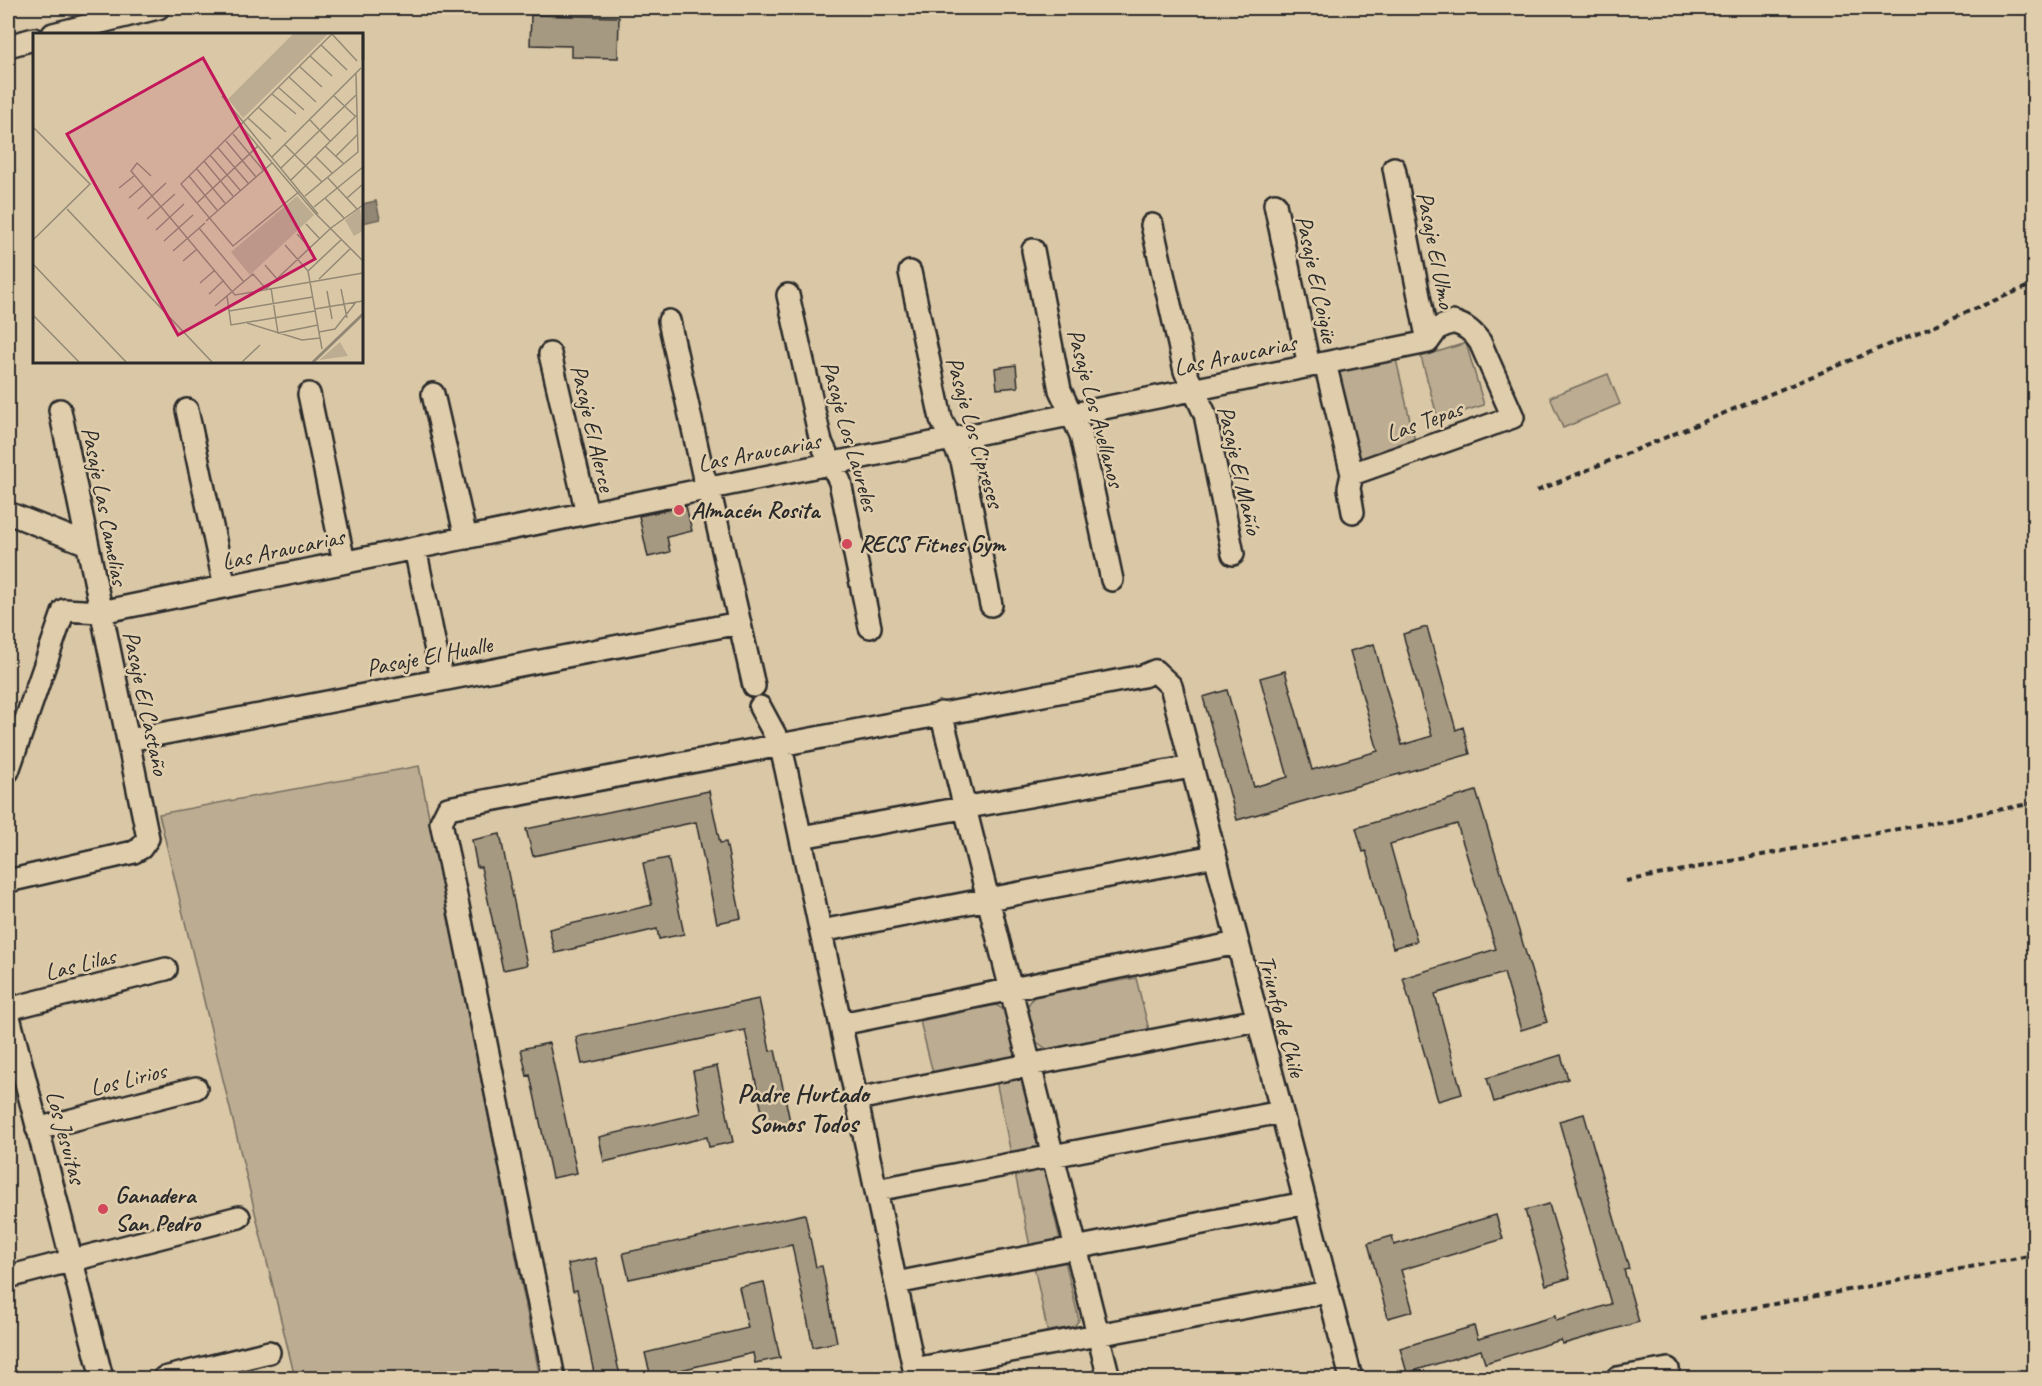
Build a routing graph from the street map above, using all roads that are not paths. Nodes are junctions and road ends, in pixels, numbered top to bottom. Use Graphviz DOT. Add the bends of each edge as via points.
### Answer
graph roads {
  1 [pos="158,8"];
  2 [pos="57,33"];
  3 [pos="33,39"];
  4 [pos="8,46"];
  5 [pos="1394,168"];
  6 [pos="1275,204"];
  7 [pos="1152,225"];
  8 [pos="1033,250"];
  9 [pos="910,272"];
  10 [pos="788,295"];
  11 [pos="669,321"];
  12 [pos="1428,342"];
  13 [pos="550,354"];
  14 [pos="1317,364"];
  15 [pos="1193,390"];
  16 [pos="309,394"];
  17 [pos="433,394"];
  18 [pos="60,410"];
  19 [pos="187,410"];
  20 [pos="1071,414"];
  21 [pos="951,439"];
  22 [pos="831,463"];
  23 [pos="1352,474"];
  24 [pos="709,488"];
  25 [pos="1353,512"];
  26 [pos="8,513"];
  27 [pos="586,513"];
  28 [pos="466,538"];
  29 [pos="87,544"];
  30 [pos="415,548"];
  31 [pos="1233,554"];
  32 [pos="344,562"];
  33 [pos="1112,580"];
  34 [pos="225,587"];
  35 [pos="991,605"];
  36 [pos="101,612"];
  37 [pos="739,623"];
  38 [pos="870,627"];
  39 [pos="441,680"];
  40 [pos="754,686"];
  41 [pos="760,707"];
  42 [pos="941,713"];
  43 [pos="129,740"];
  44 [pos="780,744"];
  45 [pos="1191,767"];
  46 [pos="8,771"];
  47 [pos="964,807"];
  48 [pos="801,837"];
  49 [pos="1214,856"];
  50 [pos="8,881"];
  51 [pos="987,899"];
  52 [pos="821,931"];
  53 [pos="1237,943"];
  54 [pos="166,969"];
  55 [pos="1010,989"];
  56 [pos="8,1011"];
  57 [pos="1257,1020"];
  58 [pos="841,1024"];
  59 [pos="1029,1065"];
  60 [pos="196,1088"];
  61 [pos="856,1099"];
  62 [pos="1281,1112"];
  63 [pos="37,1129"];
  64 [pos="1053,1156"];
  65 [pos="876,1190"];
  66 [pos="1305,1203"];
  67 [pos="239,1217"];
  68 [pos="1076,1248"];
  69 [pos="72,1262"];
  70 [pos="8,1277"];
  71 [pos="896,1283"];
  72 [pos="1328,1292"];
  73 [pos="1098,1335"];
  74 [pos="269,1352"];
  75 [pos="1668,1369"];
  76 [pos="915,1374"];
  77 [pos="102,1378"];
  78 [pos="164,1378"];
  79 [pos="554,1378"];
  80 [pos="1109,1378"];
  81 [pos="1351,1378"];
  82 [pos="1617,1378"];
  1 -- 2 [label="street"];
  3 -- 4 [label="street"];
  5 -- 12 [label="street, Pasaje El Ulmo"];
  6 -- 14 [label="street, Pasaje El Coigüe"];
  7 -- 15 [label="street, Pasaje El Mañío" via="1185,371"];
  8 -- 20 [label="street, Pasaje Los Avellanos" via="1060,390"];
  9 -- 21 [label="street, Pasaje Los Cipreses" via="941,419"];
  10 -- 22 [label="street, Pasaje Los Laureles" via="821,442"];
  11 -- 24 [label="street"];
  12 -- 14 [label="street, Las Araucarias"];
  12 -- 23 [label="street, Las Tepas" via="1438,328 1453,322 1474,334 1513,417"];
  13 -- 27 [label="street, Pasaje El Alerce"];
  14 -- 15 [label="street, Las Araucarias"];
  14 -- 23 [label="street, Pasaje El Coigüe"];
  15 -- 20 [label="street, Las Araucarias"];
  15 -- 31 [label="street, Pasaje El Mañío" via="1205,414"];
  16 -- 32 [label="street"];
  17 -- 28 [label="street"];
  18 -- 29 [label="street, Pasaje Las Camelias"];
  19 -- 34 [label="street"];
  20 -- 21 [label="street, Las Araucarias"];
  20 -- 33 [label="street, Pasaje Los Avellanos" via="1081,435"];
  21 -- 22 [label="street, Las Araucarias"];
  21 -- 35 [label="street, Pasaje Los Cipreses" via="962,461"];
  22 -- 24 [label="street, Las Araucarias"];
  22 -- 38 [label="street, Pasaje Los Laureles" via="840,482"];
  23 -- 25 [label="street, Pasaje El Coigüe" via="1349,488"];
  24 -- 27 [label="street, Las Araucarias"];
  24 -- 37 [label="street"];
  26 -- 29 [label="street"];
  27 -- 28 [label="street, Las Araucarias"];
  28 -- 30 [label="street, Las Araucarias"];
  29 -- 36 [label="street, Pasaje Las Camelias"];
  30 -- 32 [label="street, Las Araucarias"];
  30 -- 39 [label="street"];
  32 -- 34 [label="street, Las Araucarias"];
  34 -- 36 [label="street, Las Araucarias"];
  36 -- 43 [label="street, Pasaje El Castaño"];
  36 -- 46 [label="street, Las Araucarias" via="64,610"];
  37 -- 39 [label="street, Pasaje El Hualle"];
  37 -- 40 [label="street"];
  39 -- 43 [label="street, Pasaje El Hualle"];
  41 -- 44 [label="street"];
  42 -- 44 [label="street"];
  42 -- 45 [label="street, Triunfo de Chile" via="1155,671 1171,686"];
  42 -- 47 [label="street"];
  43 -- 50 [label="street, Pasaje El Castaño" via="148,838 141,848"];
  44 -- 48 [label="street"];
  44 -- 79 [label="street" via="448,808 441,822"];
  45 -- 47 [label="street"];
  45 -- 49 [label="street, Triunfo de Chile"];
  47 -- 48 [label="street"];
  47 -- 51 [label="street"];
  48 -- 52 [label="street"];
  49 -- 51 [label="street"];
  49 -- 53 [label="street, Triunfo de Chile"];
  51 -- 52 [label="street"];
  51 -- 55 [label="street"];
  52 -- 58 [label="street"];
  53 -- 55 [label="street"];
  53 -- 57 [label="street, Triunfo de Chile"];
  54 -- 56 [label="street, Las Lilas"];
  55 -- 58 [label="street"];
  55 -- 59 [label="street"];
  56 -- 63 [label="street, Los Jesuitas"];
  57 -- 59 [label="street"];
  57 -- 62 [label="street, Triunfo de Chile"];
  58 -- 61 [label="street"];
  59 -- 61 [label="street"];
  59 -- 64 [label="street"];
  60 -- 63 [label="street, Los Lirios"];
  61 -- 65 [label="street"];
  62 -- 64 [label="street"];
  62 -- 66 [label="street, Triunfo de Chile"];
  63 -- 69 [label="street, Los Jesuitas"];
  64 -- 65 [label="street"];
  64 -- 68 [label="street"];
  65 -- 71 [label="street"];
  66 -- 68 [label="street"];
  66 -- 72 [label="street, Triunfo de Chile"];
  67 -- 69 [label="street"];
  68 -- 71 [label="street"];
  68 -- 73 [label="street"];
  69 -- 70 [label="street"];
  69 -- 77 [label="street, Los Jesuitas"];
  71 -- 76 [label="street"];
  72 -- 73 [label="street"];
  72 -- 81 [label="street, Triunfo de Chile"];
  73 -- 76 [label="street"];
  73 -- 80 [label="street"];
  74 -- 78 [label="street"];
  75 -- 82 [label="street"];
}
